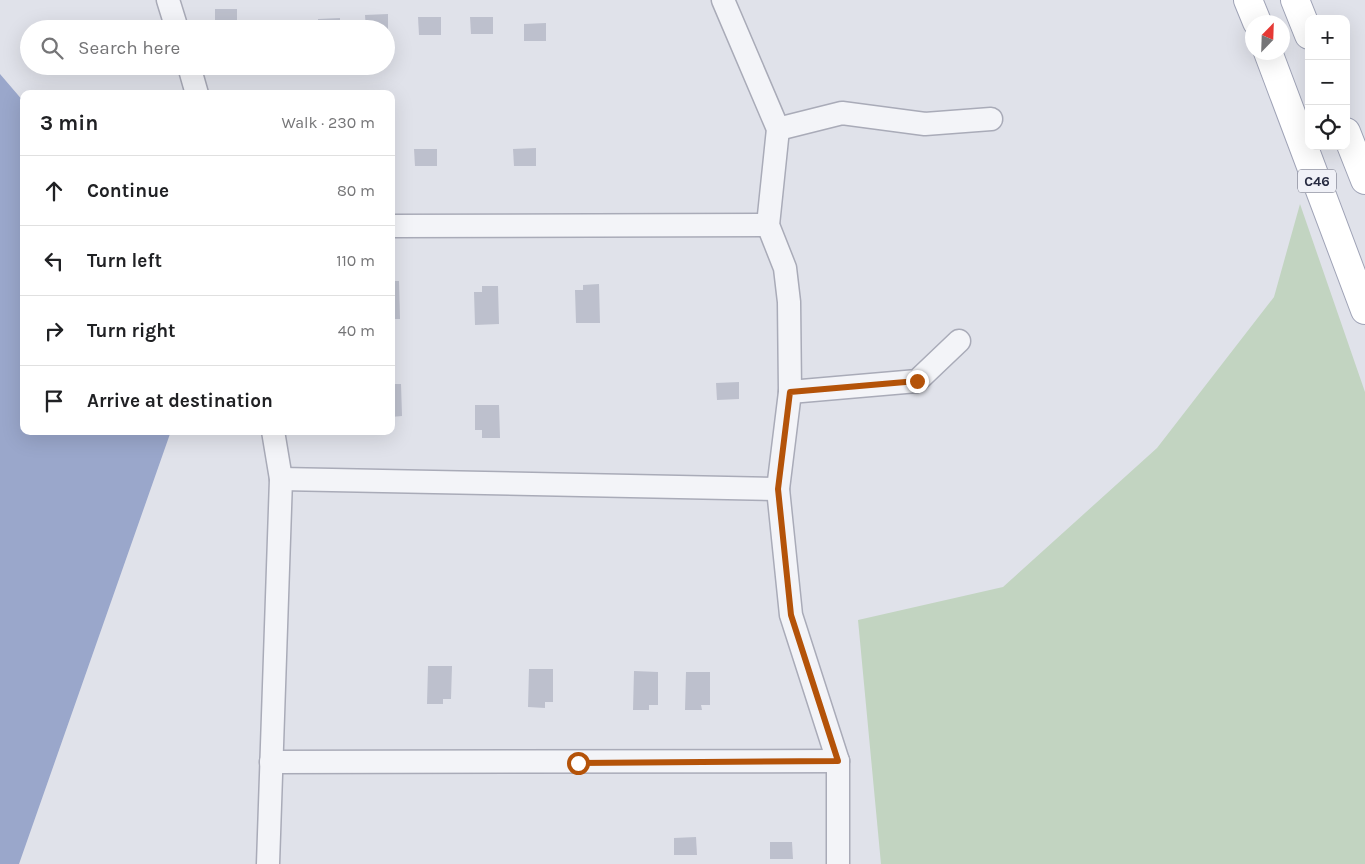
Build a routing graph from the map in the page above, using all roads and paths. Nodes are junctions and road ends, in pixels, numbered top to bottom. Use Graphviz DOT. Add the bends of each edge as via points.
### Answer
graph roads {
  1 [pos="168,0"];
  2 [pos="724,0"];
  3 [pos="1248,0"];
  4 [pos="1295,0"];
  5 [pos="1254,15"];
  6 [pos="174,20"];
  7 [pos="1305,25"];
  8 [pos="1271,60"];
  9 [pos="191,75"];
  10 [pos="196,90"];
  11 [pos="991,119"];
  12 [pos="778,129"];
  13 [pos="1350,142"];
  14 [pos="1365,180"];
  15 [pos="768,225"];
  16 [pos="395,226"];
  17 [pos="1365,310"];
  18 [pos="960,341"];
  19 [pos="790,392"];
  20 [pos="274,435"];
  21 [pos="282,479"];
  22 [pos="778,489"];
  23 [pos="838,761"];
  24 [pos="271,762"];
  25 [pos="268,864"];
  26 [pos="838,864"];
  1 -- 6 [label="street"];
  2 -- 12 [label="street"];
  3 -- 5 [label="main road"];
  4 -- 7 [label="main road"];
  8 -- 17 [label="main road, C46"];
  9 -- 10 [label="street"];
  11 -- 12 [label="street" via="925,124 842,113"];
  12 -- 15 [label="street"];
  13 -- 14 [label="main road"];
  15 -- 16 [label="street"];
  15 -- 19 [label="street" via="785,268 789,302"];
  18 -- 19 [label="street" via="917,381"];
  19 -- 22 [label="street"];
  20 -- 21 [label="street"];
  21 -- 22 [label="street"];
  21 -- 24 [label="street"];
  22 -- 23 [label="street" via="791,615"];
  23 -- 24 [label="street"];
  23 -- 26 [label="street"];
  24 -- 25 [label="street"];
}
